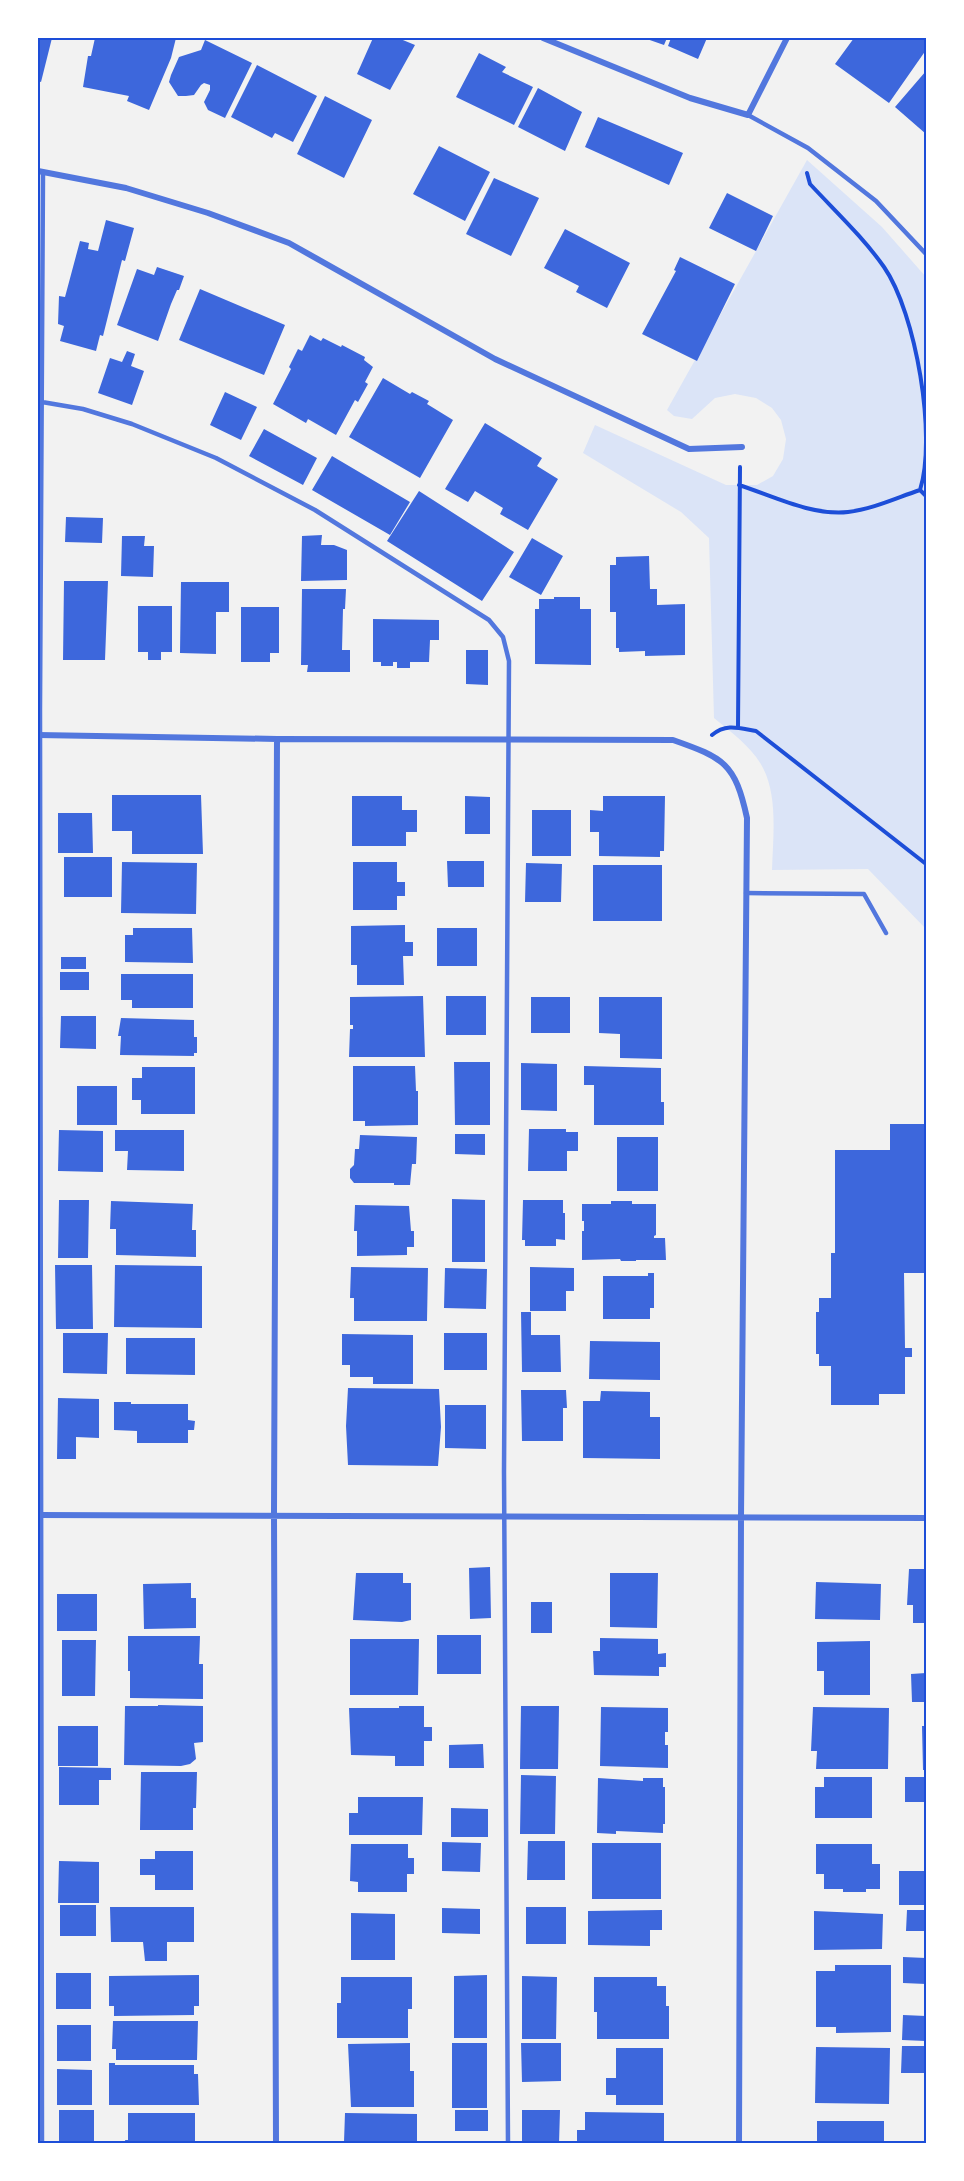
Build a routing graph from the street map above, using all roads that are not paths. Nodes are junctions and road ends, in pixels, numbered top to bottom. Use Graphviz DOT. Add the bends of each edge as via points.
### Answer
graph roads {
  1 [pos="543,38"];
  2 [pos="787,38"];
  3 [pos="748,114"];
  4 [pos="40,172"];
  5 [pos="927,254"];
  6 [pos="42,402"];
  7 [pos="742,447"];
  8 [pos="39,735"];
  9 [pos="277,739"];
  10 [pos="507,739"];
  11 [pos="746,893"];
  12 [pos="886,933"];
  13 [pos="39,1515"];
  14 [pos="274,1515"];
  15 [pos="504,1517"];
  16 [pos="741,1517"];
  17 [pos="927,1518"];
  18 [pos="42,2144"];
  19 [pos="276,2144"];
  20 [pos="508,2144"];
  21 [pos="739,2144"];
  1 -- 3 [label="street" via="690,98"];
  2 -- 3 [label="street"];
  3 -- 5 [label="lane" via="808,148 876,201"];
  4 -- 6 [label="lane"];
  4 -- 7 [label="street" via="126,188 289,243 495,359 689,449"];
  6 -- 8 [label="lane"];
  6 -- 10 [label="lane" via="132,424 216,458 315,510 489,620 503,637 509,661"];
  8 -- 9 [label="street"];
  8 -- 13 [label="lane"];
  9 -- 10 [label="street"];
  9 -- 14 [label="street"];
  10 -- 11 [label="street" via="673,740 716,756 741,788 747,818"];
  10 -- 15 [label="lane"];
  11 -- 12 [label="lane" via="864,894"];
  11 -- 16 [label="street"];
  13 -- 14 [label="street"];
  13 -- 18 [label="lane"];
  14 -- 15 [label="street"];
  14 -- 19 [label="street"];
  15 -- 16 [label="street"];
  15 -- 20 [label="lane"];
  16 -- 17 [label="street"];
  16 -- 21 [label="street"];
}
